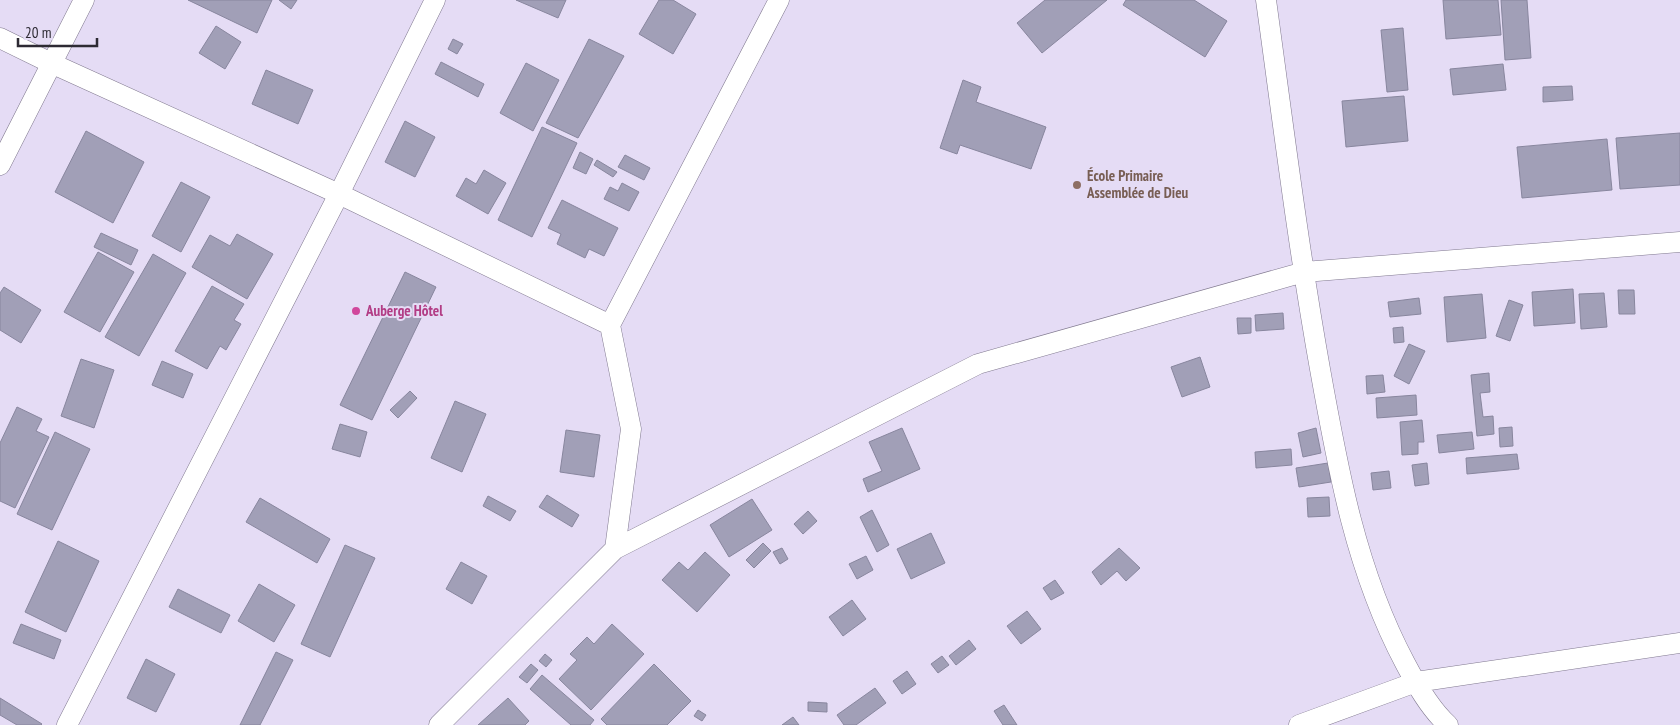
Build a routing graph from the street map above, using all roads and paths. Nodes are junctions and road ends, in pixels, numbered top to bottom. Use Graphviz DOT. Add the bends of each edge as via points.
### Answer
graph roads {
  1 [pos="84,0"];
  2 [pos="435,0"];
  3 [pos="779,0"];
  4 [pos="1266,0"];
  5 [pos="0,38"];
  6 [pos="53,64"];
  7 [pos="0,165"];
  8 [pos="340,194"];
  9 [pos="1680,242"];
  10 [pos="1304,272"];
  11 [pos="610,325"];
  12 [pos="614,549"];
  13 [pos="1680,643"];
  14 [pos="1416,682"];
  15 [pos="67,725"];
  16 [pos="439,725"];
  17 [pos="1300,725"];
  18 [pos="1448,725"];
  1 -- 6 [label="street"];
  2 -- 8 [label="street"];
  3 -- 11 [label="street"];
  4 -- 10 [label="street"];
  5 -- 6 [label="street"];
  6 -- 7 [label="street"];
  6 -- 8 [label="street"];
  8 -- 11 [label="street"];
  8 -- 15 [label="street"];
  9 -- 10 [label="street"];
  10 -- 12 [label="street" via="978,364"];
  10 -- 14 [label="street" via="1345,502 1377,602"];
  11 -- 12 [label="street" via="631,429"];
  12 -- 16 [label="street"];
  13 -- 14 [label="street"];
  14 -- 17 [label="street"];
  14 -- 18 [label="street"];
}
